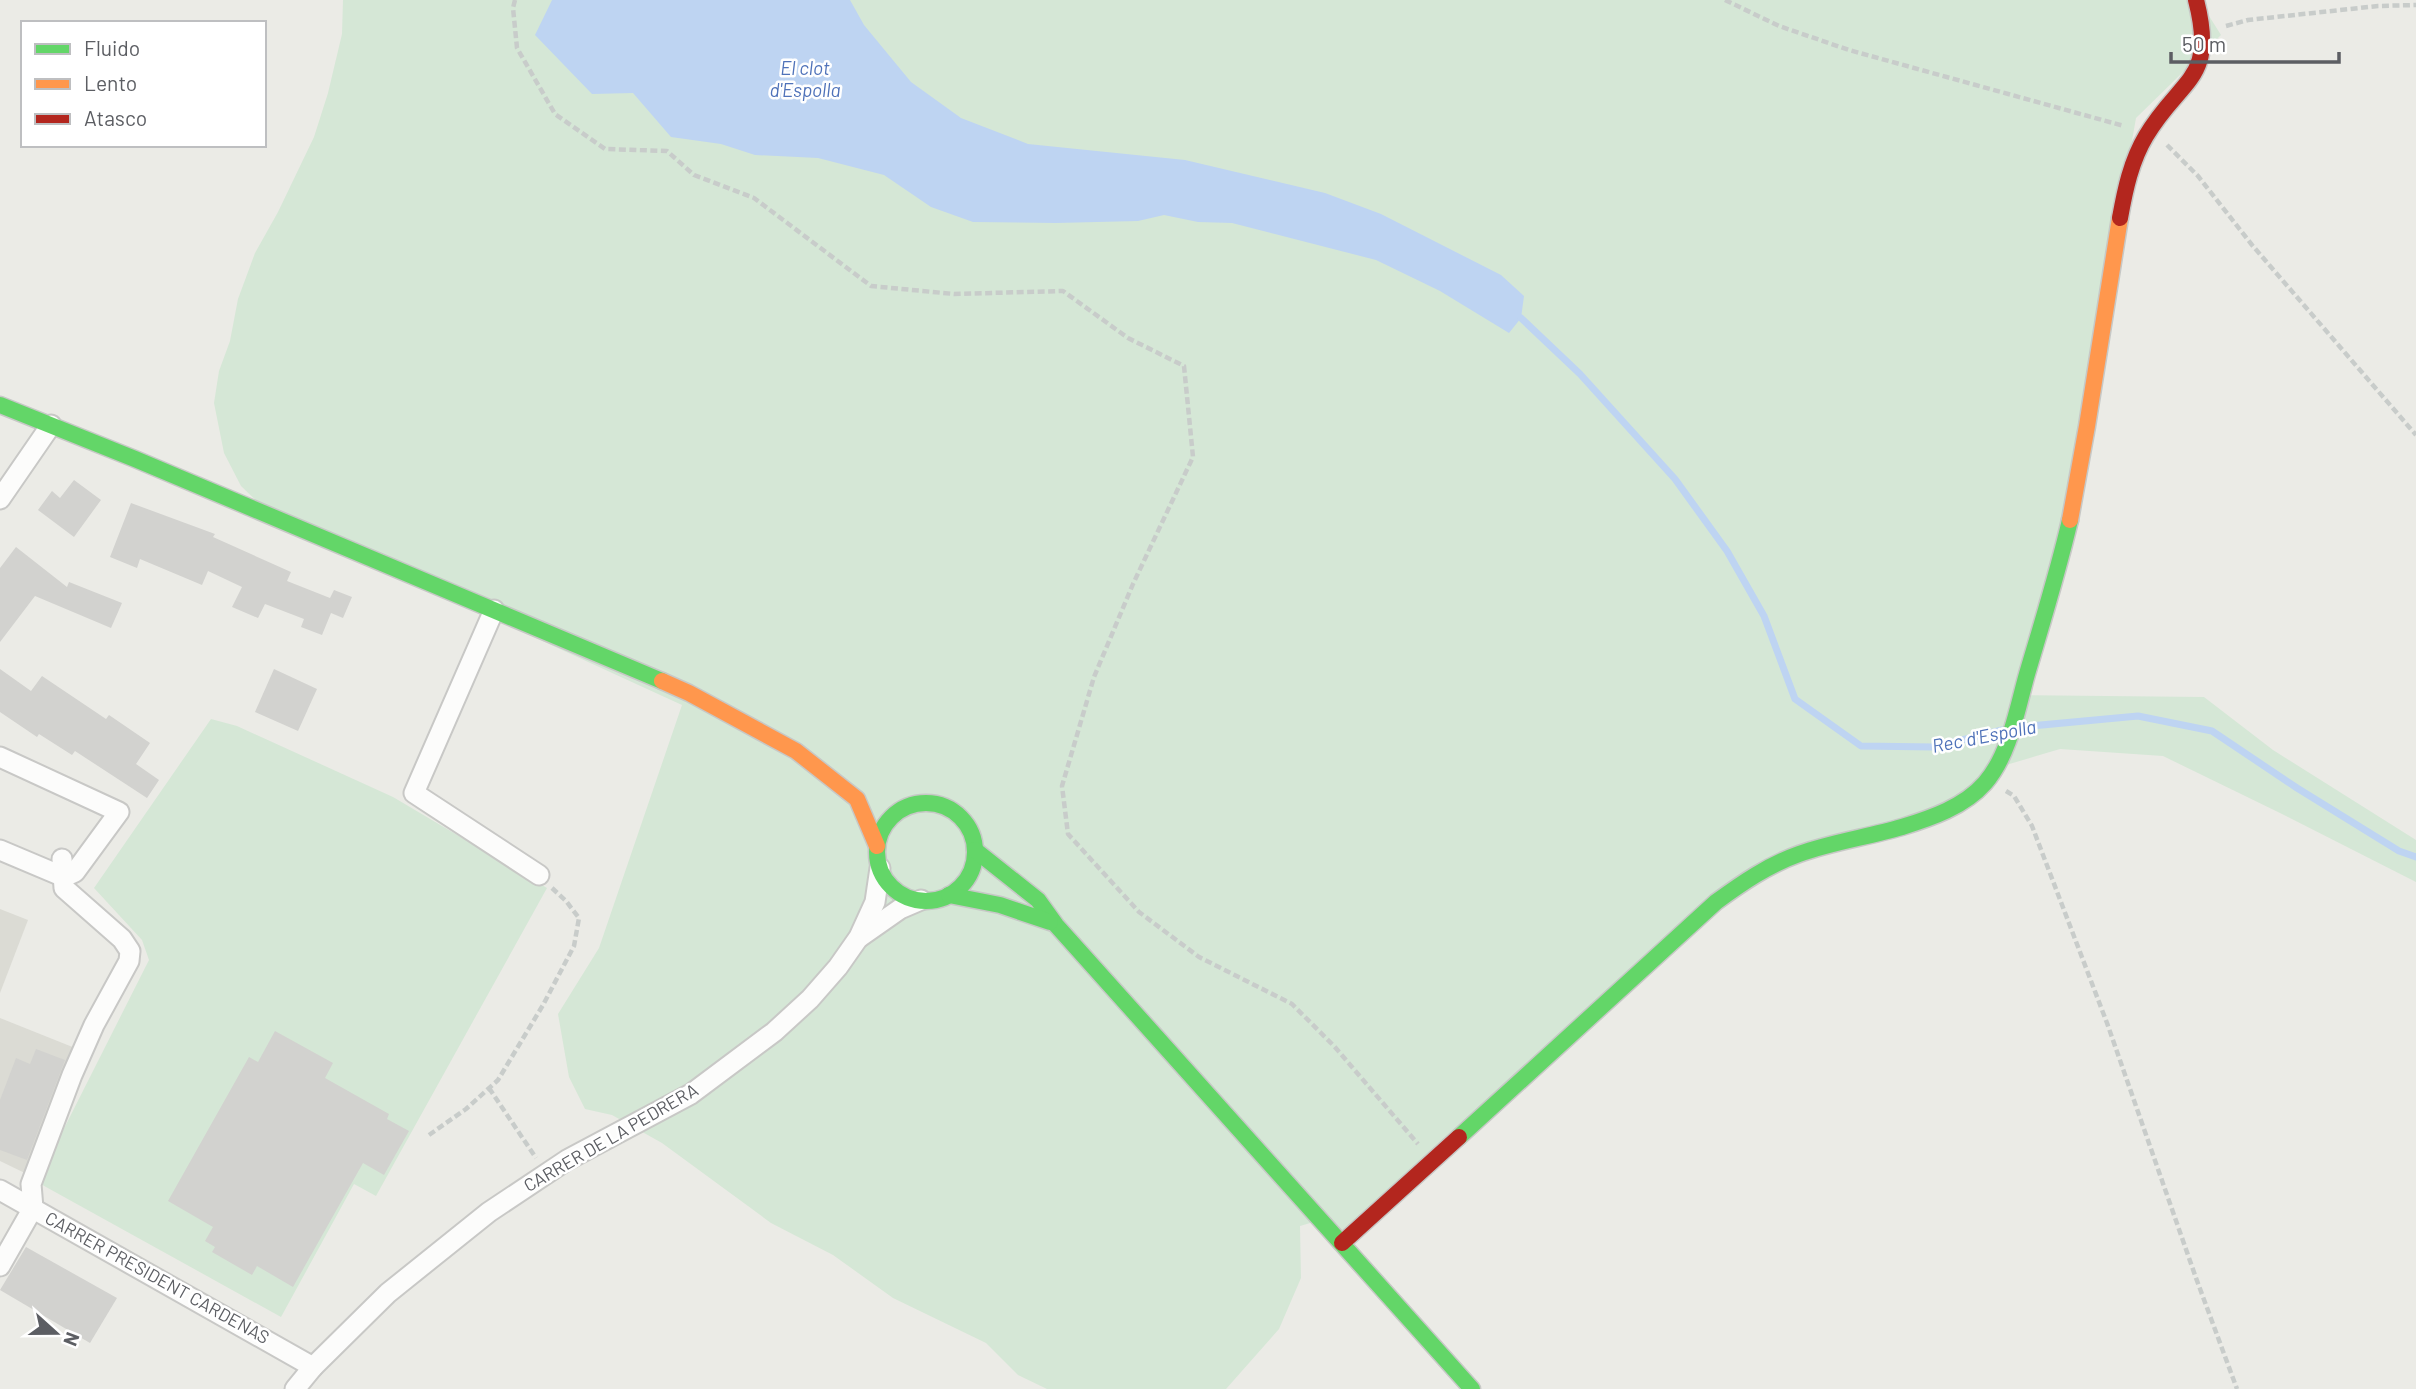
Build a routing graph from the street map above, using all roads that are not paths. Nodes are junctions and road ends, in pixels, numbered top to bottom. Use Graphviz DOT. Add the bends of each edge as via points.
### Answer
graph roads {
  1 [pos="2196,0"];
  2 [pos="0,405"];
  3 [pos="51,425"];
  4 [pos="0,499"];
  5 [pos="494,610"];
  6 [pos="0,757"];
  7 [pos="871,800"];
  8 [pos="911,805"];
  9 [pos="877,846"];
  10 [pos="0,850"];
  11 [pos="975,850"];
  12 [pos="63,868"];
  13 [pos="880,868"];
  14 [pos="539,875"];
  15 [pos="949,895"];
  16 [pos="921,900"];
  17 [pos="1056,925"];
  18 [pos="859,937"];
  19 [pos="0,1190"];
  20 [pos="33,1208"];
  21 [pos="1342,1243"];
  22 [pos="0,1266"];
  23 [pos="313,1367"];
  24 [pos="295,1389"];
  25 [pos="1472,1389"];
  1 -- 21 [label="main road" via="2204,54 2200,67 2146,136 2131,168 2082,461 2059,568 2014,716 1987,781 1955,807 1797,855 1741,883"];
  2 -- 3 [label="main road"];
  3 -- 4 [label="street"];
  3 -- 5 [label="main road"];
  5 -- 7 [label="main road" via="689,692 796,751"];
  5 -- 14 [label="street" via="414,793"];
  6 -- 12 [label="street" via="119,812 75,872"];
  7 -- 8 [label="main road"];
  7 -- 9 [label="main road"];
  8 -- 9 [label="main road" via="888,821"];
  8 -- 11 [label="main road" via="928,802 954,811 967,824"];
  9 -- 13 [label="main road"];
  10 -- 12 [label="street"];
  11 -- 15 [label="main road" via="968,876"];
  11 -- 17 [label="main road" via="1038,900"];
  12 -- 20 [label="street" via="64,888 130,951 72,1075 31,1184"];
  13 -- 16 [label="main road" via="896,890"];
  13 -- 18 [label="street, CARRER DE LA PEDRERA" via="875,902"];
  15 -- 16 [label="main road"];
  15 -- 17 [label="main road" via="1024,911"];
  16 -- 18 [label="street, CARRER DE LA PEDRERA"];
  17 -- 21 [label="main road"];
  18 -- 23 [label="street, CARRER DE LA PEDRERA" via="810,999 737,1062 691,1094 547,1173 489,1212 388,1293"];
  19 -- 20 [label="street, CARRER PRESIDENT CARDENAS"];
  20 -- 22 [label="street"];
  20 -- 23 [label="street, CARRER PRESIDENT CARDENAS"];
  21 -- 25 [label="main road"];
  23 -- 24 [label="street, CARRER DE LA PEDRERA"];
}
